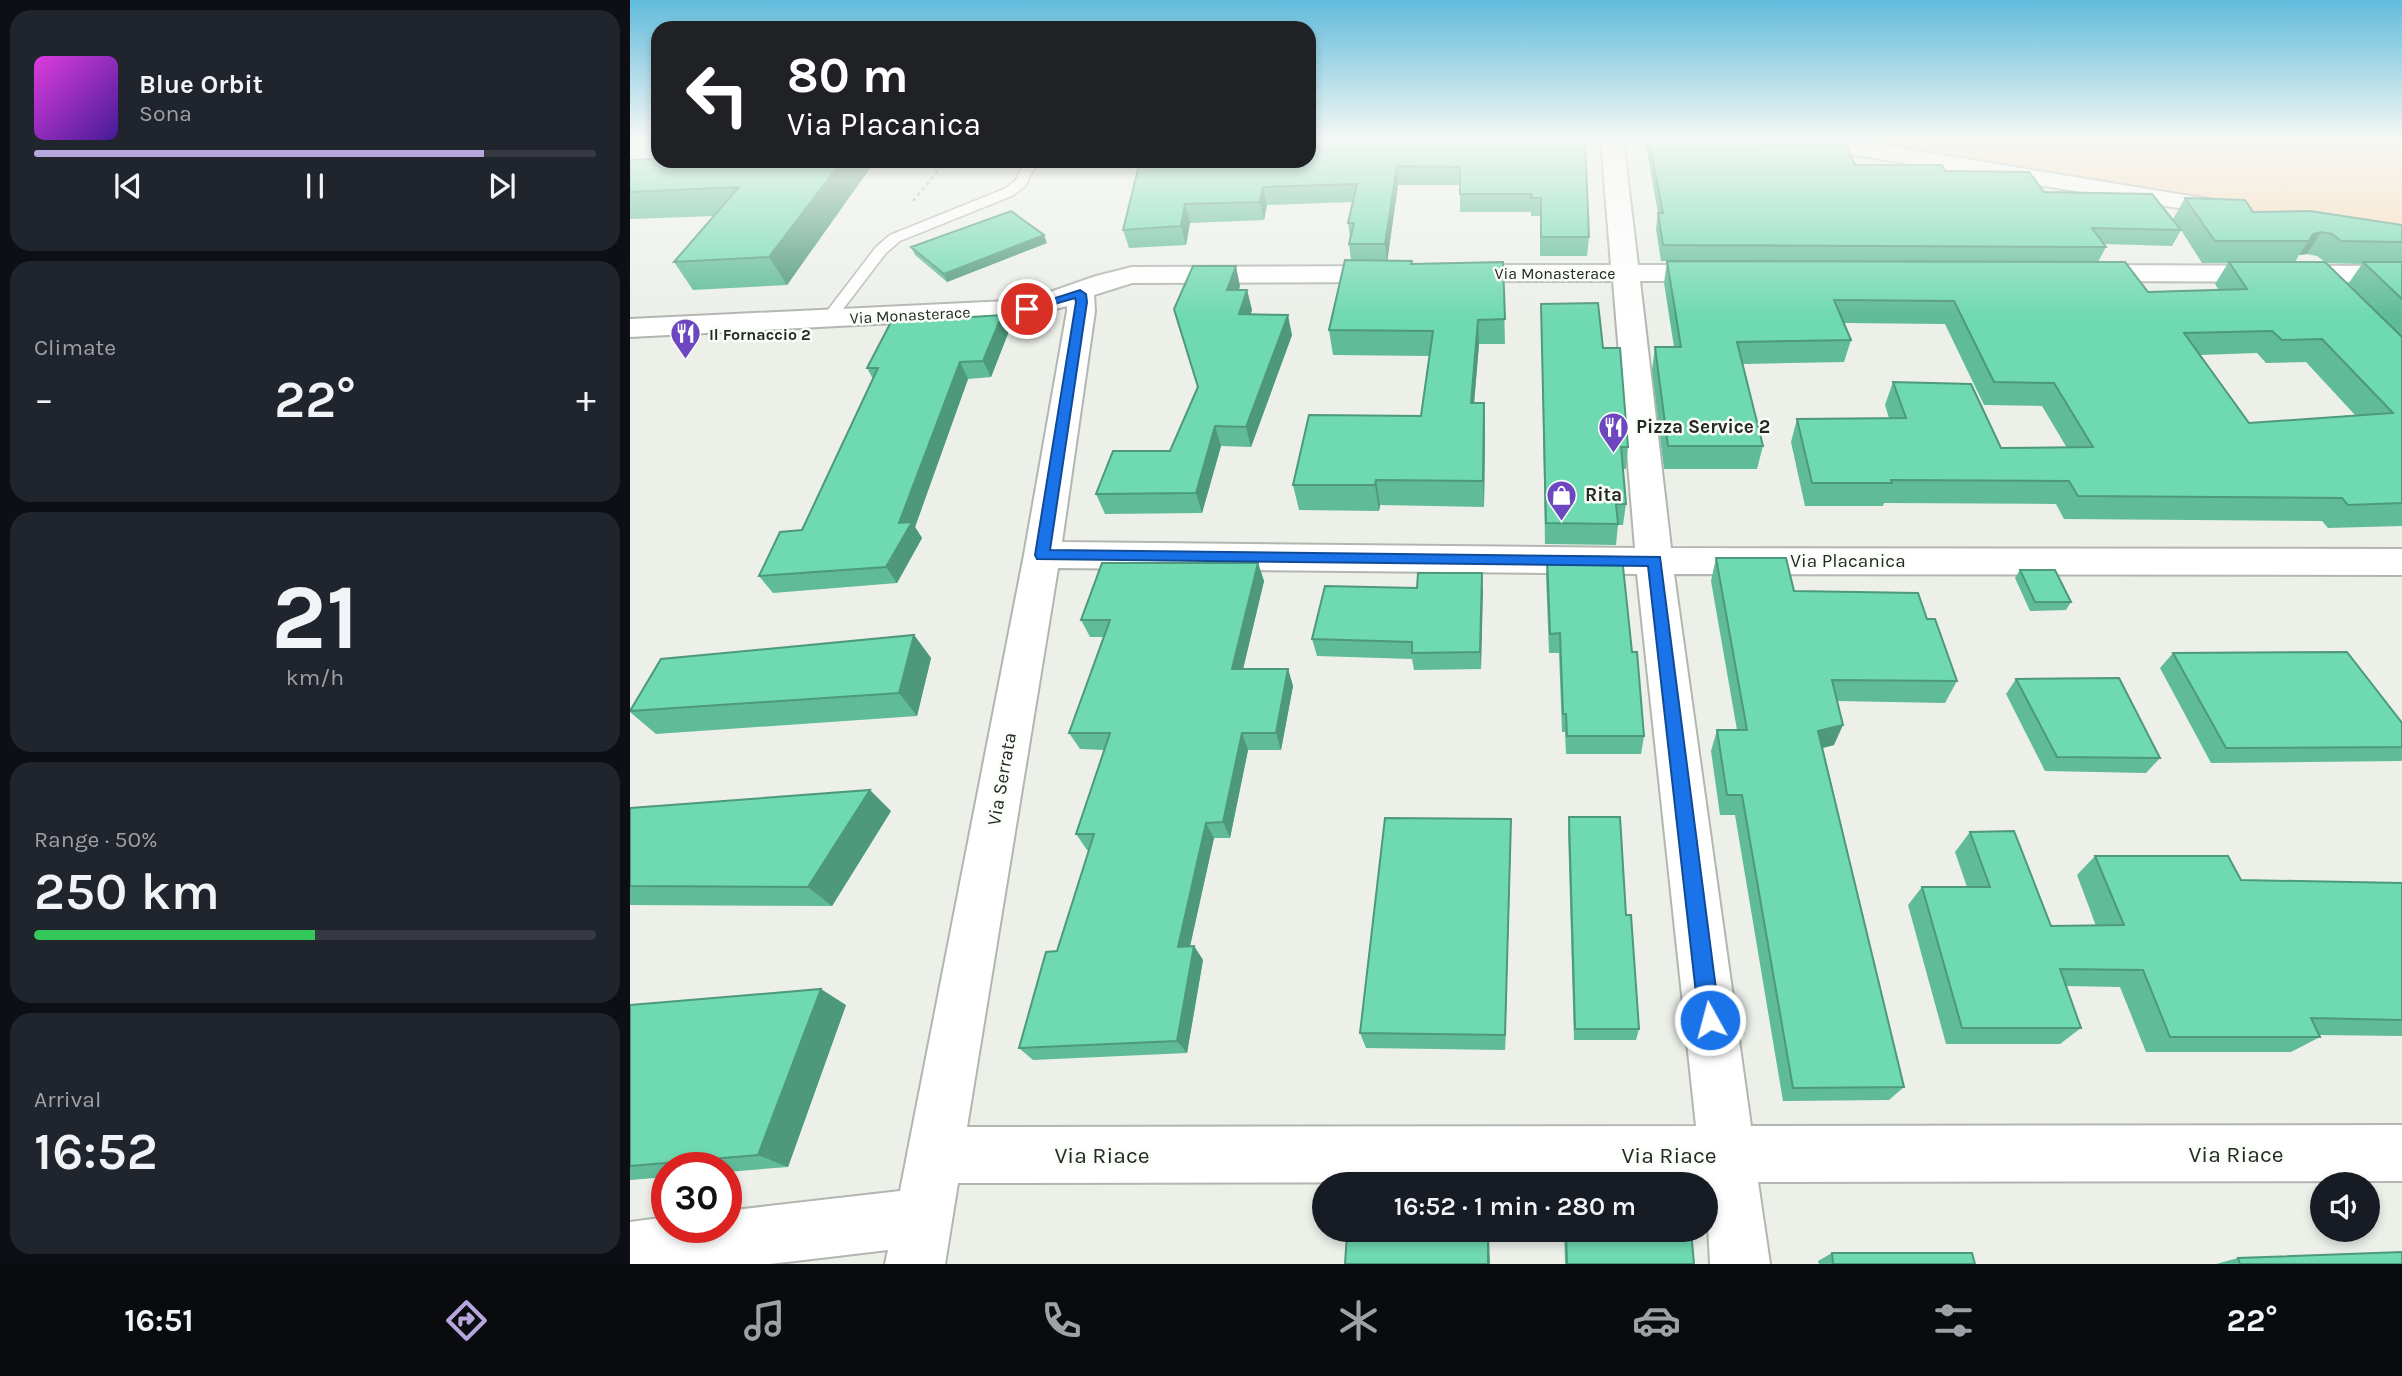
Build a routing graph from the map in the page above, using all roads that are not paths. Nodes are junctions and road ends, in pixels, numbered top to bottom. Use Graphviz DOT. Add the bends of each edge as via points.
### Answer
graph roads {
  1 [pos="991,199"];
  2 [pos="1617,199"];
  3 [pos="2165,199"];
  4 [pos="2256,214"];
  5 [pos="2292,248"];
  6 [pos="1624,272"];
  7 [pos="1748,273"];
  8 [pos="2050,273"];
  9 [pos="2318,274"];
  10 [pos="2402,274"];
  11 [pos="1080,294"];
  12 [pos="2346,302"];
  13 [pos="830,318"];
  14 [pos="630,328"];
  15 [pos="1042,555"];
  16 [pos="1654,561"];
  17 [pos="2402,562"];
  18 [pos="2402,1153"];
  19 [pos="936,1155"];
  20 [pos="1726,1155"];
  21 [pos="919,1241"];
  22 [pos="630,1251"];
  23 [pos="1740,1264"];
  1 -- 13 [label="lane" via="889,242"];
  2 -- 6 [label="street"];
  3 -- 4 [label="street"];
  5 -- 9 [label="street"];
  6 -- 7 [label="street, Via Monasterace"];
  6 -- 11 [label="street, Via Monasterace" via="1132,275"];
  6 -- 16 [label="street"];
  8 -- 9 [label="street"];
  9 -- 10 [label="street"];
  9 -- 12 [label="street"];
  11 -- 13 [label="street, Via Monasterace" via="1027,309"];
  11 -- 15 [label="street, Via Serrata" via="1082,311"];
  13 -- 14 [label="street, Via Monasterace"];
  15 -- 16 [label="street, Via Placanica"];
  15 -- 19 [label="street, Via Serrata"];
  16 -- 17 [label="street, Via Placanica"];
  16 -- 20 [label="street"];
  18 -- 20 [label="street, Via Riace"];
  19 -- 20 [label="street, Via Riace"];
  19 -- 21 [label="street, Via Serrata"];
  20 -- 23 [label="street"];
  21 -- 22 [label="street"];
}
